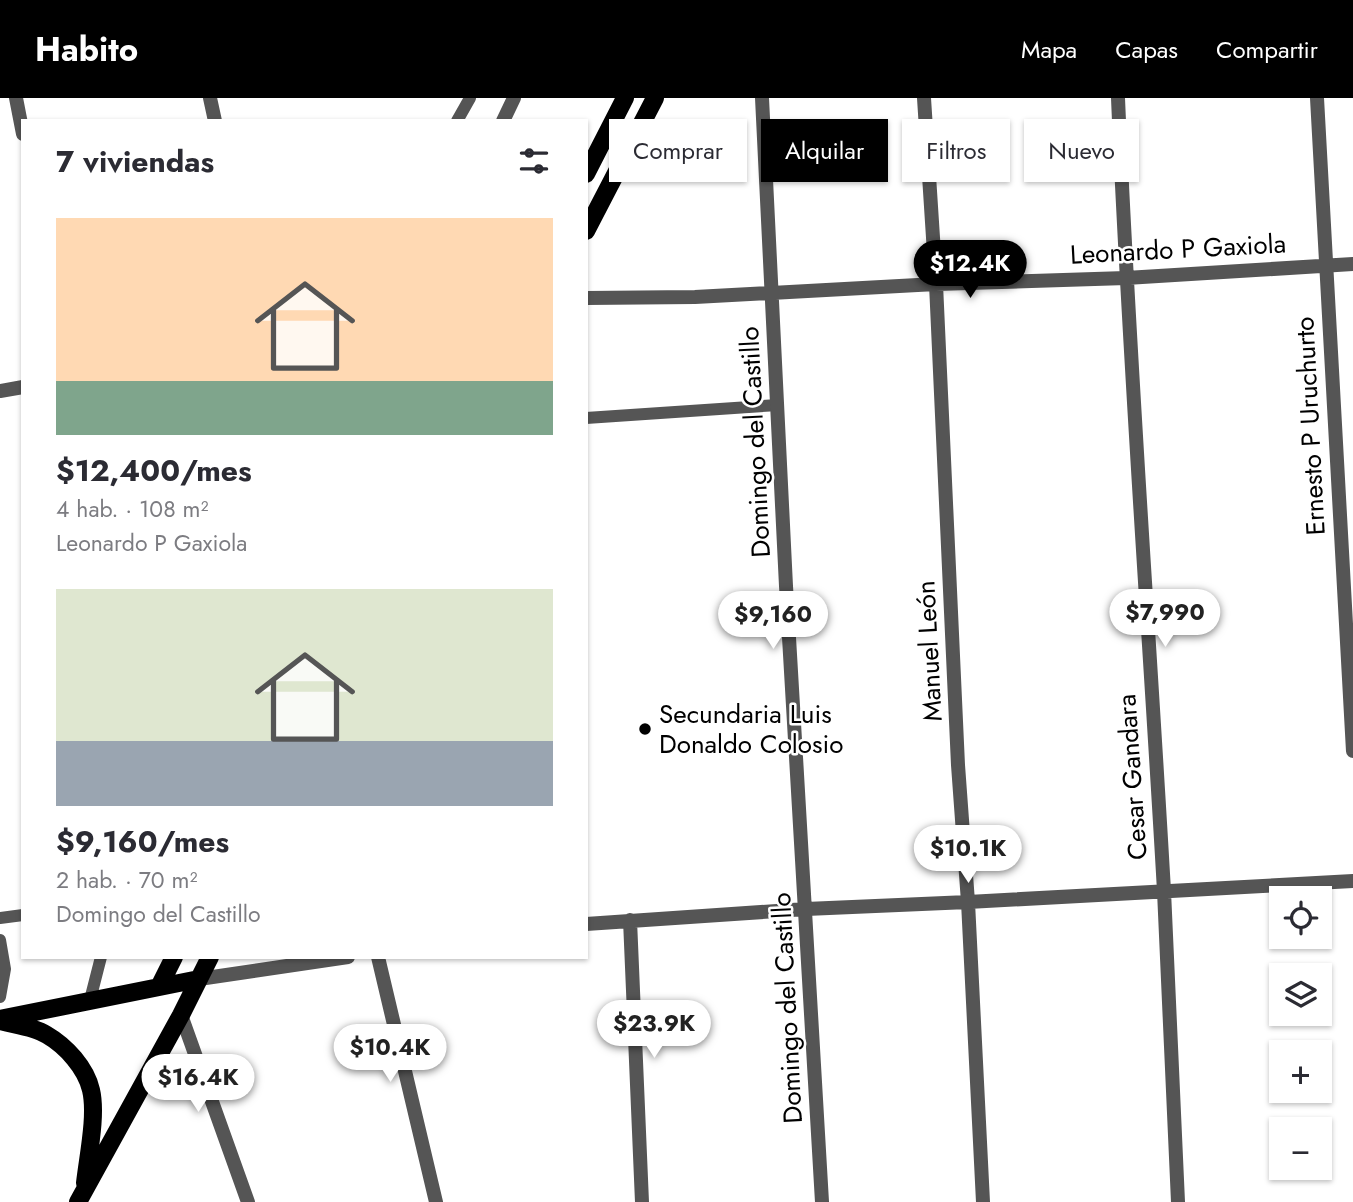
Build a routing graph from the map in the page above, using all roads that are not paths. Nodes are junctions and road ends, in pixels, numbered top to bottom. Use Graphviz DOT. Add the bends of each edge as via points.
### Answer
graph roads {
  1 [pos="16,98"];
  2 [pos="210,98"];
  3 [pos="470,98"];
  4 [pos="514,98"];
  5 [pos="625,98"];
  6 [pos="655,98"];
  7 [pos="762,98"];
  8 [pos="924,98"];
  9 [pos="1118,98"];
  10 [pos="1317,98"];
  11 [pos="215,119"];
  12 [pos="458,119"];
  13 [pos="504,119"];
  14 [pos="21,124"];
  15 [pos="588,170"];
  16 [pos="588,227"];
  17 [pos="1353,264"];
  18 [pos="1326,265"];
  19 [pos="1126,278"];
  20 [pos="936,284"];
  21 [pos="773,292"];
  22 [pos="588,298"];
  23 [pos="21,387"];
  24 [pos="0,391"];
  25 [pos="778,404"];
  26 [pos="588,418"];
  27 [pos="1353,751"];
  28 [pos="1353,881"];
  29 [pos="1164,892"];
  30 [pos="968,902"];
  31 [pos="806,909"];
  32 [pos="21,915"];
  33 [pos="0,918"];
  34 [pos="630,920"];
  35 [pos="588,924"];
  36 [pos="0,940"];
  37 [pos="100,959"];
  38 [pos="173,959"];
  39 [pos="209,959"];
  40 [pos="334,959"];
  41 [pos="377,959"];
  42 [pos="199,979"];
  43 [pos="159,985"];
  44 [pos="0,997"];
  45 [pos="90,1000"];
  46 [pos="181,1015"];
  47 [pos="0,1020"];
  48 [pos="81,1196"];
  49 [pos="248,1202"];
  50 [pos="436,1202"];
  51 [pos="642,1202"];
  52 [pos="822,1202"];
  53 [pos="983,1202"];
  54 [pos="1178,1202"];
  1 -- 14 [label="street"];
  2 -- 11 [label="street"];
  3 -- 12 [label="lane"];
  4 -- 13 [label="street"];
  5 -- 15 [label="main road"];
  6 -- 16 [label="main road"];
  7 -- 21 [label="street, Domingo del Castillo"];
  8 -- 20 [label="street, Manuel León"];
  9 -- 19 [label="street, Cesar Gandara"];
  10 -- 18 [label="street, Ernesto P Uruchurto"];
  17 -- 18 [label="street, Leonardo P Gaxiola"];
  18 -- 19 [label="street, Leonardo P Gaxiola"];
  18 -- 27 [label="street, Ernesto P Uruchurto"];
  19 -- 20 [label="street, Leonardo P Gaxiola"];
  19 -- 29 [label="street, Cesar Gandara"];
  20 -- 21 [label="street, Leonardo P Gaxiola"];
  20 -- 30 [label="street, Manuel León"];
  21 -- 22 [label="street, Leonardo P Gaxiola"];
  21 -- 25 [label="street, Domingo del Castillo"];
  23 -- 24 [label="street"];
  25 -- 26 [label="lane"];
  25 -- 31 [label="street, Domingo del Castillo"];
  28 -- 29 [label="street"];
  29 -- 30 [label="street"];
  29 -- 54 [label="street, Cesar Gandara"];
  30 -- 31 [label="street"];
  30 -- 53 [label="street, Manuel León"];
  31 -- 34 [label="street"];
  31 -- 52 [label="street, Domingo del Castillo"];
  32 -- 33 [label="lane"];
  34 -- 35 [label="street"];
  34 -- 51 [label="street"];
  36 -- 44 [label="lane" via="5,970"];
  37 -- 45 [label="lane"];
  38 -- 43 [label="main road"];
  39 -- 42 [label="main road"];
  40 -- 42 [label="street"];
  41 -- 50 [label="street"];
  42 -- 43 [label="main road"];
  42 -- 46 [label="main road"];
  43 -- 45 [label="main road"];
  45 -- 47 [label="main road"];
  46 -- 48 [label="main road"];
  46 -- 49 [label="street"];
  47 -- 48 [label="main road" via="46,1034 83,1070 92,1103"];
}
